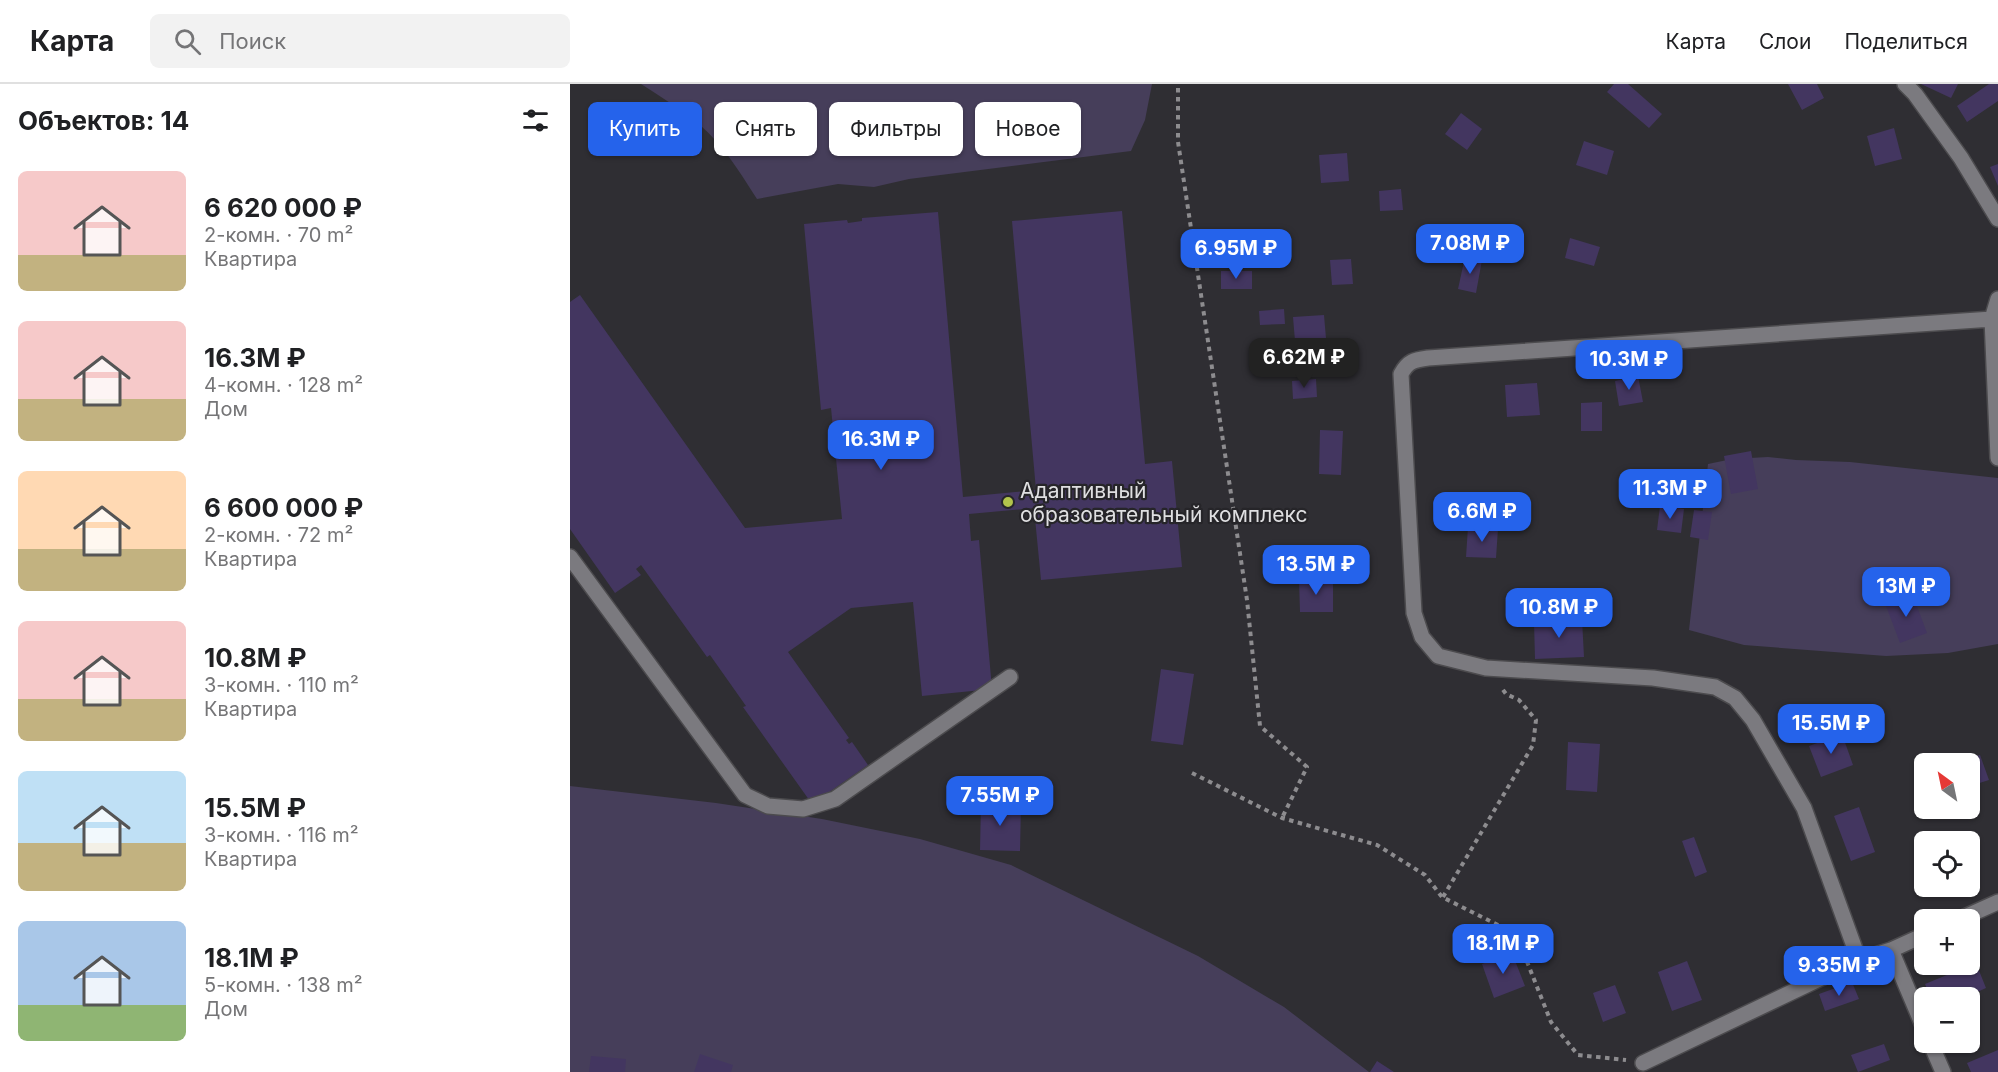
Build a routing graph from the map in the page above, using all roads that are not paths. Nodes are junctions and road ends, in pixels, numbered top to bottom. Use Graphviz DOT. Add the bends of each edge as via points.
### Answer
graph roads {
  1 [pos="1905,84"];
  2 [pos="1998,219"];
  3 [pos="1998,299"];
  4 [pos="1992,319"];
  5 [pos="1998,458"];
  6 [pos="570,557"];
  7 [pos="1010,677"];
  8 [pos="1998,902"];
  9 [pos="1980,910"];
  10 [pos="1914,940"];
  11 [pos="1891,950"];
  12 [pos="1859,960"];
  13 [pos="1914,1004"];
  14 [pos="1935,1053"];
  15 [pos="1643,1063"];
  16 [pos="1943,1072"];
  1 -- 2 [label="street" via="1961,158"];
  3 -- 4 [label="street"];
  4 -- 5 [label="street"];
  4 -- 12 [label="street" via="1428,358 1405,365 1401,374 1414,613 1422,637 1438,656 1486,668 1653,678 1715,687 1735,698 1753,720 1804,808"];
  6 -- 7 [label="street" via="745,795 768,806 803,809 835,799"];
  8 -- 9 [label="street"];
  10 -- 11 [label="street"];
  11 -- 12 [label="street"];
  11 -- 13 [label="street"];
  12 -- 15 [label="street"];
  14 -- 16 [label="street"];
}
